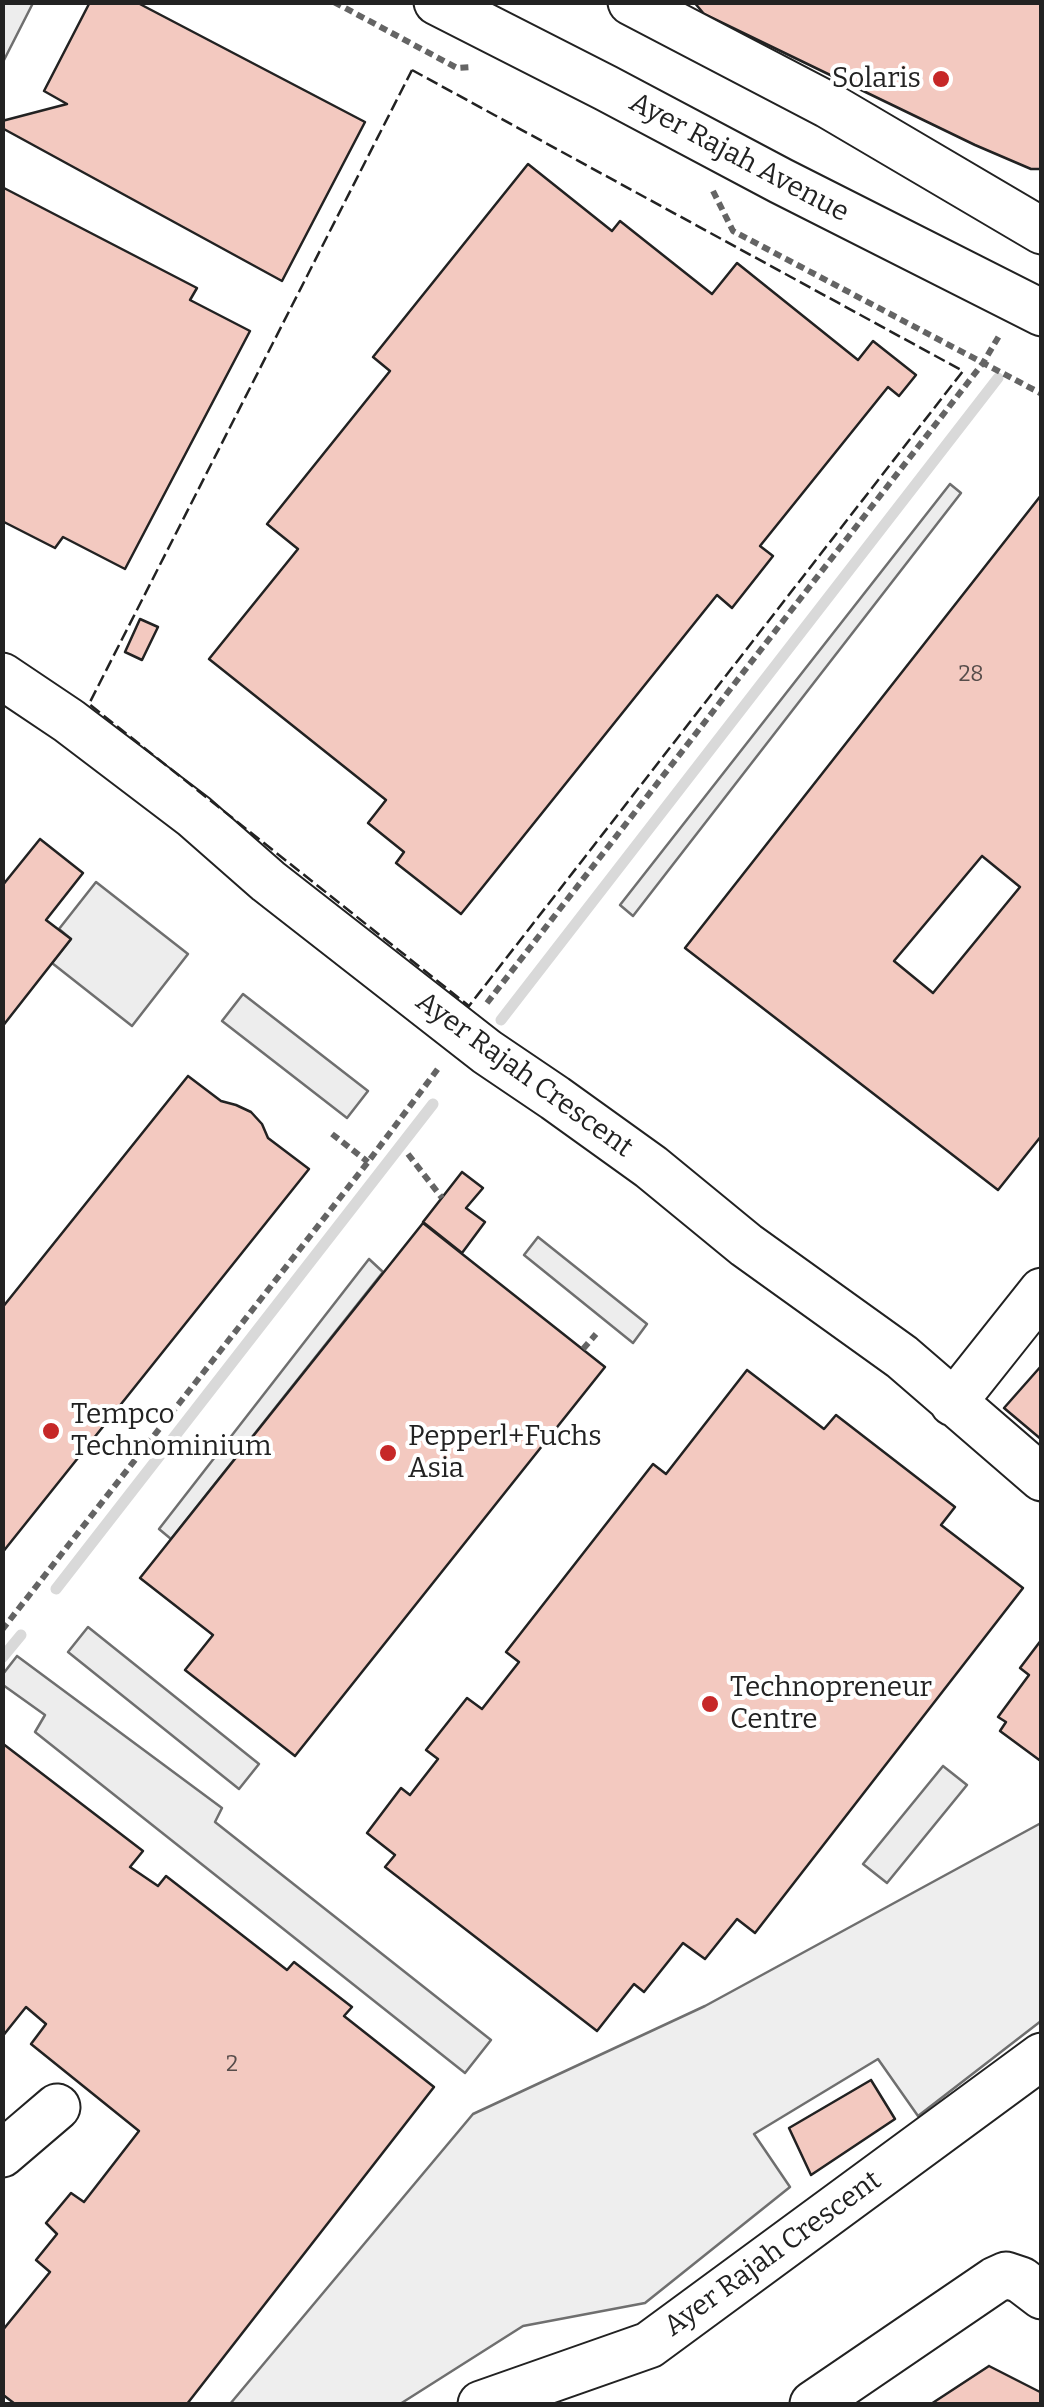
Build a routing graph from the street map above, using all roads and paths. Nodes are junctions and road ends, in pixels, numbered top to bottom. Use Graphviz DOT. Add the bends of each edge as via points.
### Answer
graph roads {
  1 [pos="334,2"];
  2 [pos="437,2"];
  3 [pos="631,2"];
  4 [pos="484,66"];
  5 [pos="712,190"];
  6 [pos="1029,220"];
  7 [pos="1031,307"];
  8 [pos="983,363"];
  9 [pos="1042,394"];
  10 [pos="2,676"];
  11 [pos="475,1019"];
  12 [pos="332,1134"];
  13 [pos="408,1154"];
  14 [pos="368,1162"];
  15 [pos="442,1198"];
  16 [pos="1042,1291"];
  17 [pos="596,1334"];
  18 [pos="582,1349"];
  19 [pos="954,1402"];
  20 [pos="1042,1478"];
  21 [pos="2,1630"];
  22 [pos="1042,2056"];
  23 [pos="57,2108"];
  24 [pos="2,2154"];
  25 [pos="1042,2296"];
  26 [pos="565,2393"];
  27 [pos="481,2404"];
  28 [pos="812,2404"];
  1 -- 4 [label="path" via="457,68"];
  2 -- 7 [label="street, Ayer Rajah Avenue"];
  3 -- 6 [label="street"];
  5 -- 8 [label="path" via="732,231"];
  7 -- 8 [label="path"];
  8 -- 9 [label="path"];
  8 -- 11 [label="path"];
  10 -- 11 [label="street, Ayer Rajah Crescent" via="194,816 268,881"];
  11 -- 14 [label="path"];
  11 -- 19 [label="street, Ayer Rajah Crescent" via="746,1245"];
  12 -- 14 [label="path"];
  13 -- 15 [label="path"];
  14 -- 21 [label="path"];
  16 -- 19 [label="street"];
  17 -- 18 [label="path"];
  19 -- 20 [label="street, Ayer Rajah Crescent"];
  22 -- 26 [label="street, Ayer Rajah Crescent" via="649,2345"];
  23 -- 24 [label="street"];
  25 -- 28 [label="street" via="1006,2275"];
  26 -- 27 [label="street, Ayer Rajah Crescent"];
}
